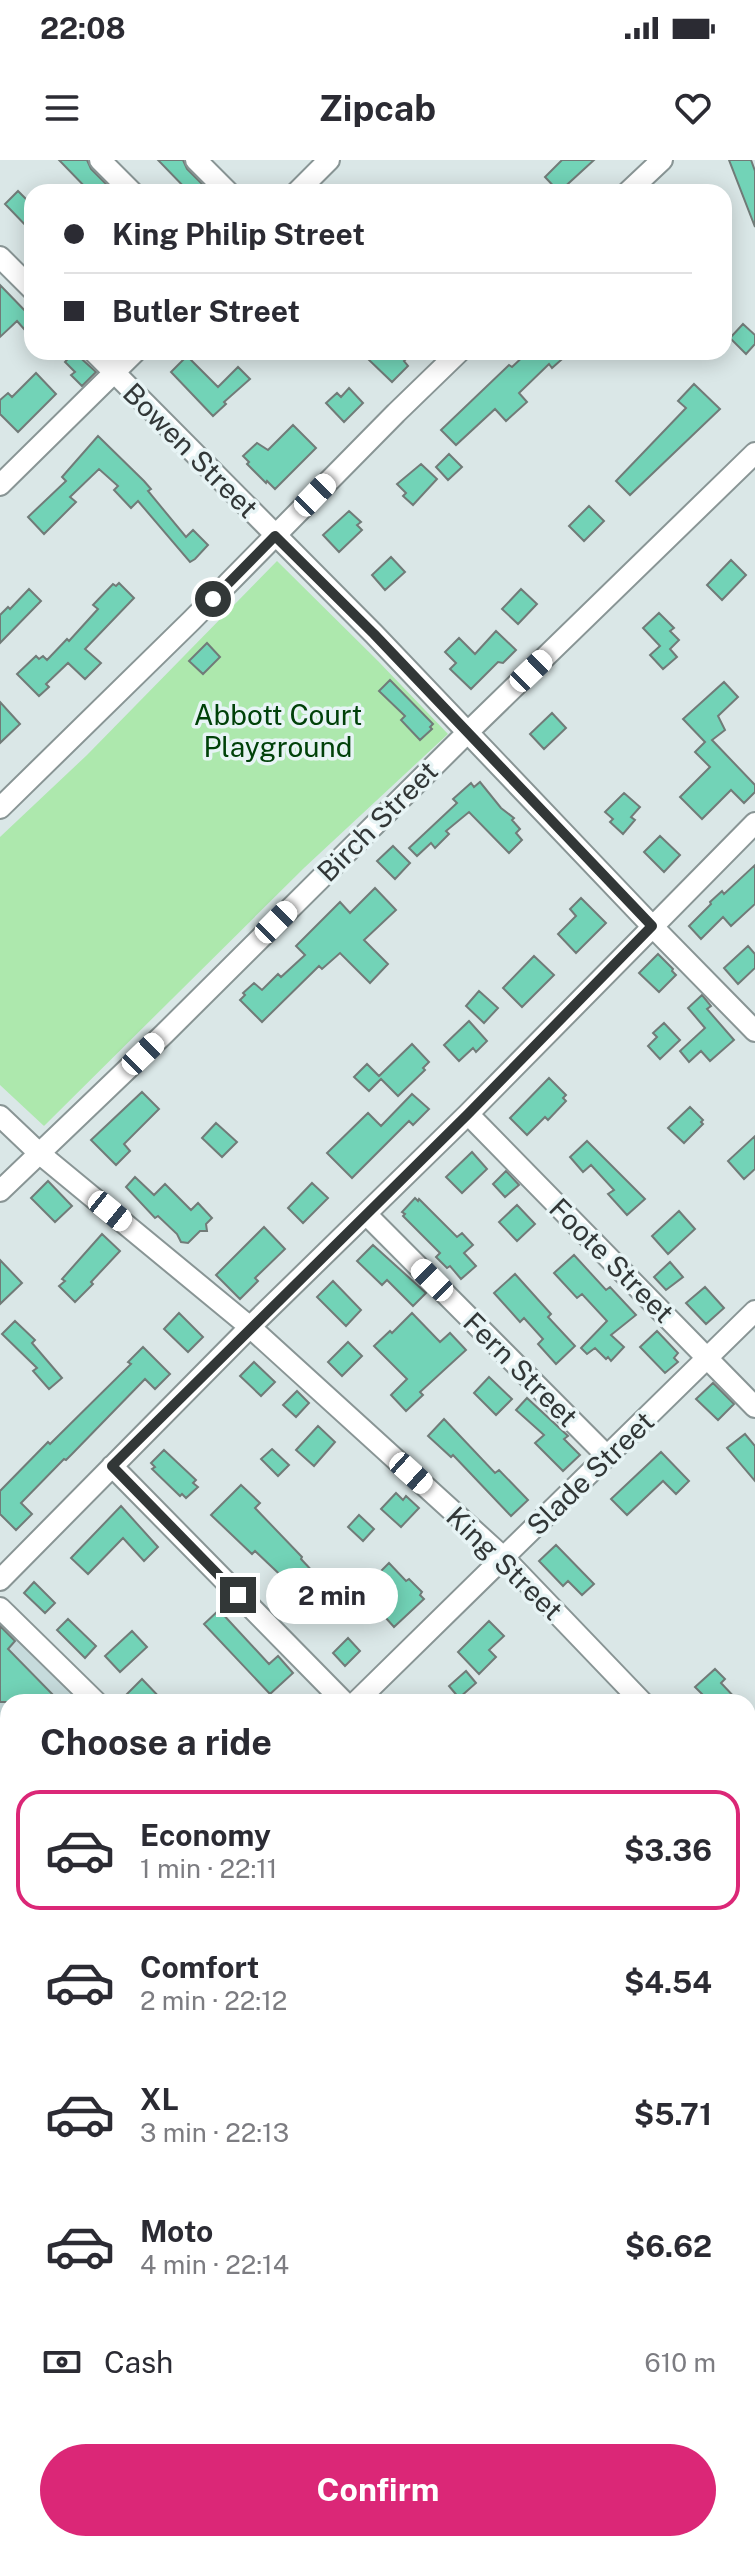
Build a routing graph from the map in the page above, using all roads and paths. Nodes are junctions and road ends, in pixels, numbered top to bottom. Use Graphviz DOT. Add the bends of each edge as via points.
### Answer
graph roads {
  1 [pos="100,160"];
  2 [pos="196,160"];
  3 [pos="299,160"];
  4 [pos="329,160"];
  5 [pos="662,160"];
  6 [pos="124,184"];
  7 [pos="220,184"];
  8 [pos="304,184"];
  9 [pos="305,184"];
  10 [pos="636,184"];
  11 [pos="0,257"];
  12 [pos="24,281"];
  13 [pos="102,360"];
  14 [pos="127,360"];
  15 [pos="451,360"];
  16 [pos="114,372"];
  17 [pos="755,453"];
  18 [pos="0,485"];
  19 [pos="275,536"];
  20 [pos="468,732"];
  21 [pos="0,808"];
  22 [pos="755,823"];
  23 [pos="652,926"];
  24 [pos="755,1031"];
  25 [pos="468,1114"];
  26 [pos="0,1116"];
  27 [pos="39,1153"];
  28 [pos="0,1191"];
  29 [pos="366,1214"];
  30 [pos="755,1311"];
  31 [pos="250,1327"];
  32 [pos="709,1359"];
  33 [pos="755,1407"];
  34 [pos="607,1456"];
  35 [pos="112,1466"];
  36 [pos="503,1557"];
  37 [pos="0,1580"];
  38 [pos="0,1608"];
  39 [pos="88,1694"];
  40 [pos="336,1694"];
  41 [pos="364,1694"];
  42 [pos="634,1694"];
  1 -- 6 [label="street"];
  2 -- 7 [label="street"];
  3 -- 8 [label="street"];
  4 -- 9 [label="street"];
  5 -- 10 [label="street"];
  11 -- 12 [label="street"];
  13 -- 16 [label="street, Bowen Street"];
  14 -- 16 [label="street"];
  15 -- 19 [label="street"];
  16 -- 18 [label="street"];
  16 -- 19 [label="street, Bowen Street"];
  17 -- 20 [label="street, Birch Street"];
  19 -- 20 [label="street, Bowen Street"];
  19 -- 21 [label="street"];
  20 -- 23 [label="street, Bowen Street"];
  20 -- 27 [label="street, Birch Street"];
  22 -- 23 [label="street"];
  23 -- 24 [label="street, Bowen Street"];
  23 -- 25 [label="street"];
  25 -- 29 [label="street"];
  25 -- 32 [label="street, Foote Street"];
  26 -- 27 [label="street, King Street"];
  27 -- 28 [label="street, Birch Street"];
  27 -- 31 [label="street, King Street"];
  29 -- 31 [label="street"];
  29 -- 34 [label="street, Fern Street"];
  30 -- 32 [label="street, Slade Street"];
  31 -- 35 [label="street"];
  31 -- 36 [label="street, King Street"];
  32 -- 33 [label="street, Foote Street"];
  32 -- 34 [label="street, Slade Street"];
  34 -- 36 [label="street, Slade Street"];
  35 -- 37 [label="street"];
  35 -- 40 [label="street"];
  36 -- 41 [label="street, Slade Street"];
  36 -- 42 [label="street, King Street"];
  38 -- 39 [label="street"];
}
